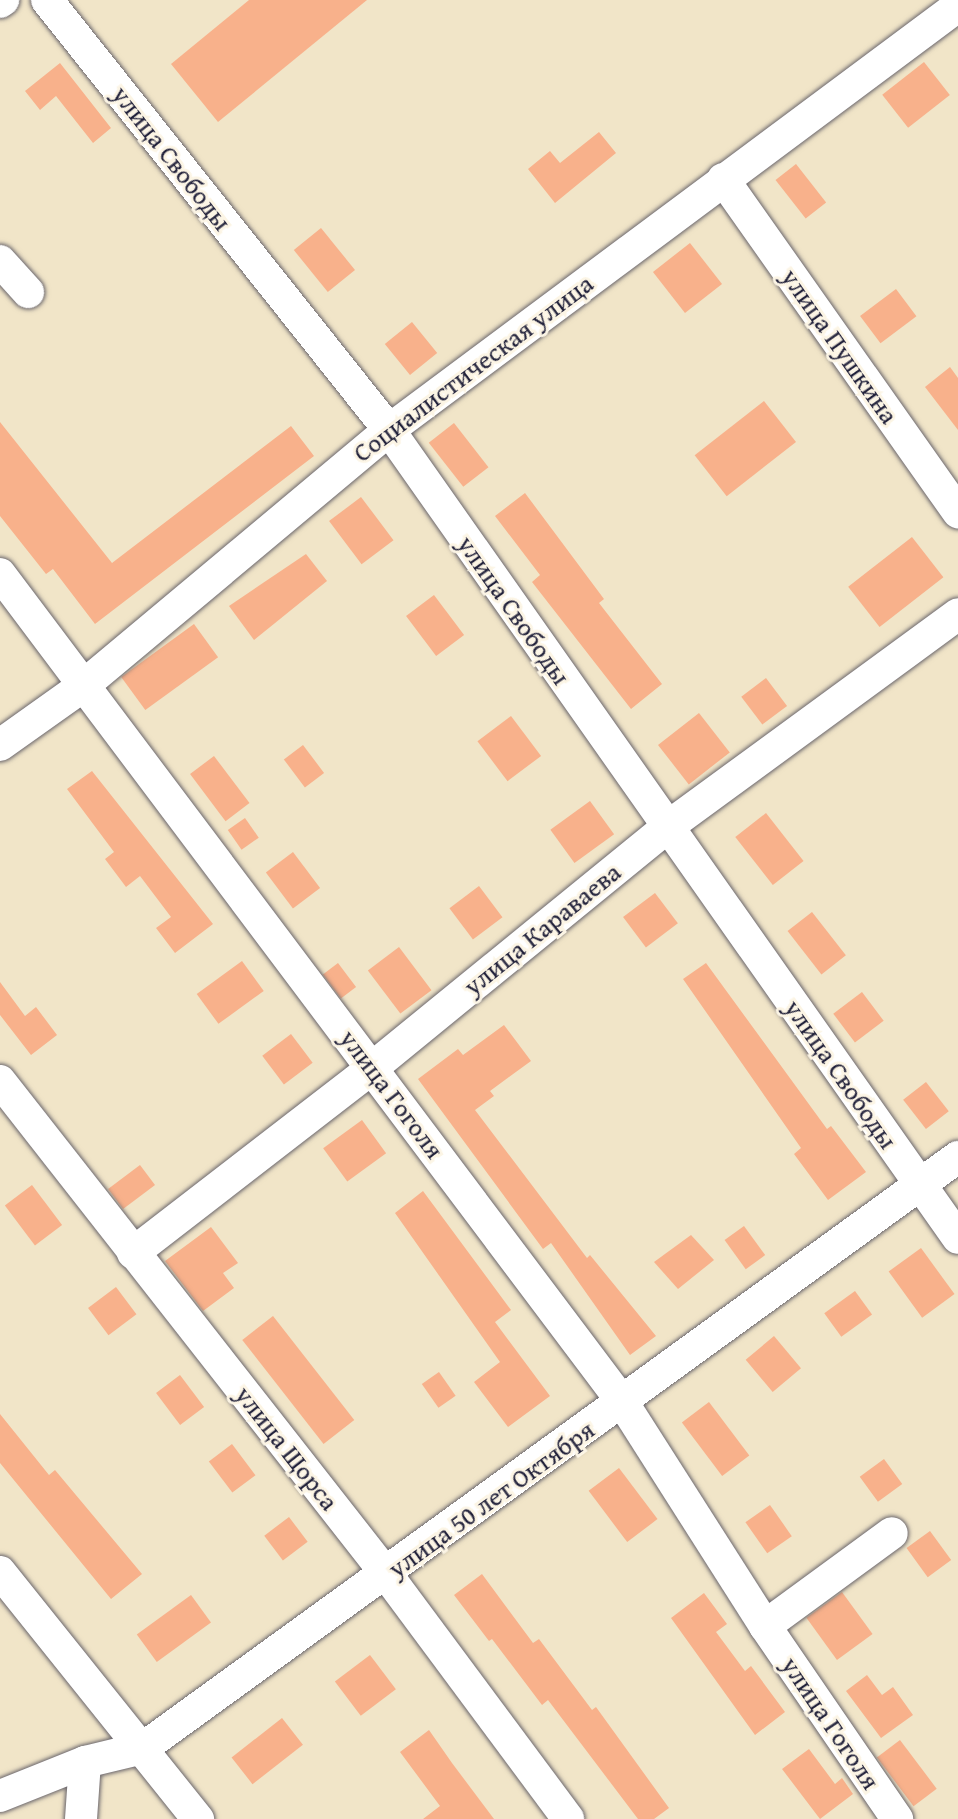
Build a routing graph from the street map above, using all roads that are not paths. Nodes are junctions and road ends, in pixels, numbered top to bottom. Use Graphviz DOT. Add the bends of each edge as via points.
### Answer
graph roads {
  1 [pos="47,0"];
  2 [pos="958,6"];
  3 [pos="723,179"];
  4 [pos="0,261"];
  5 [pos="28,292"];
  6 [pos="389,430"];
  7 [pos="958,512"];
  8 [pos="0,574"];
  9 [pos="958,614"];
  10 [pos="83,686"];
  11 [pos="0,745"];
  12 [pos="666,828"];
  13 [pos="372,1068"];
  14 [pos="0,1082"];
  15 [pos="958,1157"];
  16 [pos="920,1185"];
  17 [pos="958,1238"];
  18 [pos="133,1252"];
  19 [pos="623,1403"];
  20 [pos="892,1532"];
  21 [pos="0,1572"];
  22 [pos="387,1575"];
  23 [pos="765,1626"];
  24 [pos="143,1748"];
  25 [pos="85,1762"];
  26 [pos="0,1796"];
  27 [pos="81,1819"];
  28 [pos="198,1819"];
  29 [pos="568,1819"];
  30 [pos="897,1819"];
  1 -- 6 [label="street, улица Свободы"];
  2 -- 3 [label="street, Социалистическая улица"];
  3 -- 6 [label="street, Социалистическая улица"];
  3 -- 7 [label="street, улица Пушкина"];
  4 -- 5 [label="street"];
  6 -- 10 [label="street, Социалистическая улица"];
  6 -- 12 [label="street, улица Свободы"];
  8 -- 10 [label="street, улица Гоголя"];
  9 -- 12 [label="street, улица Караваева"];
  10 -- 11 [label="street, Социалистическая улица"];
  10 -- 13 [label="street, улица Гоголя"];
  12 -- 13 [label="street, улица Караваева"];
  12 -- 16 [label="street, улица Свободы"];
  13 -- 18 [label="street, улица Караваева"];
  13 -- 19 [label="street, улица Гоголя"];
  14 -- 18 [label="street, улица Щорса"];
  15 -- 16 [label="street, улица 50 лет Октября"];
  16 -- 17 [label="street, улица Свободы"];
  16 -- 19 [label="street, улица 50 лет Октября"];
  18 -- 22 [label="street, улица Щорса"];
  19 -- 22 [label="street, улица 50 лет Октября"];
  19 -- 23 [label="street, улица Гоголя"];
  20 -- 23 [label="street"];
  21 -- 24 [label="street"];
  22 -- 24 [label="street, улица 50 лет Октября"];
  22 -- 29 [label="street, улица Щорса"];
  23 -- 30 [label="street, улица Гоголя"];
  24 -- 25 [label="street, улица 50 лет Октября"];
  24 -- 28 [label="street"];
  25 -- 26 [label="street, улица 50 лет Октября"];
  25 -- 27 [label="street"];
}
